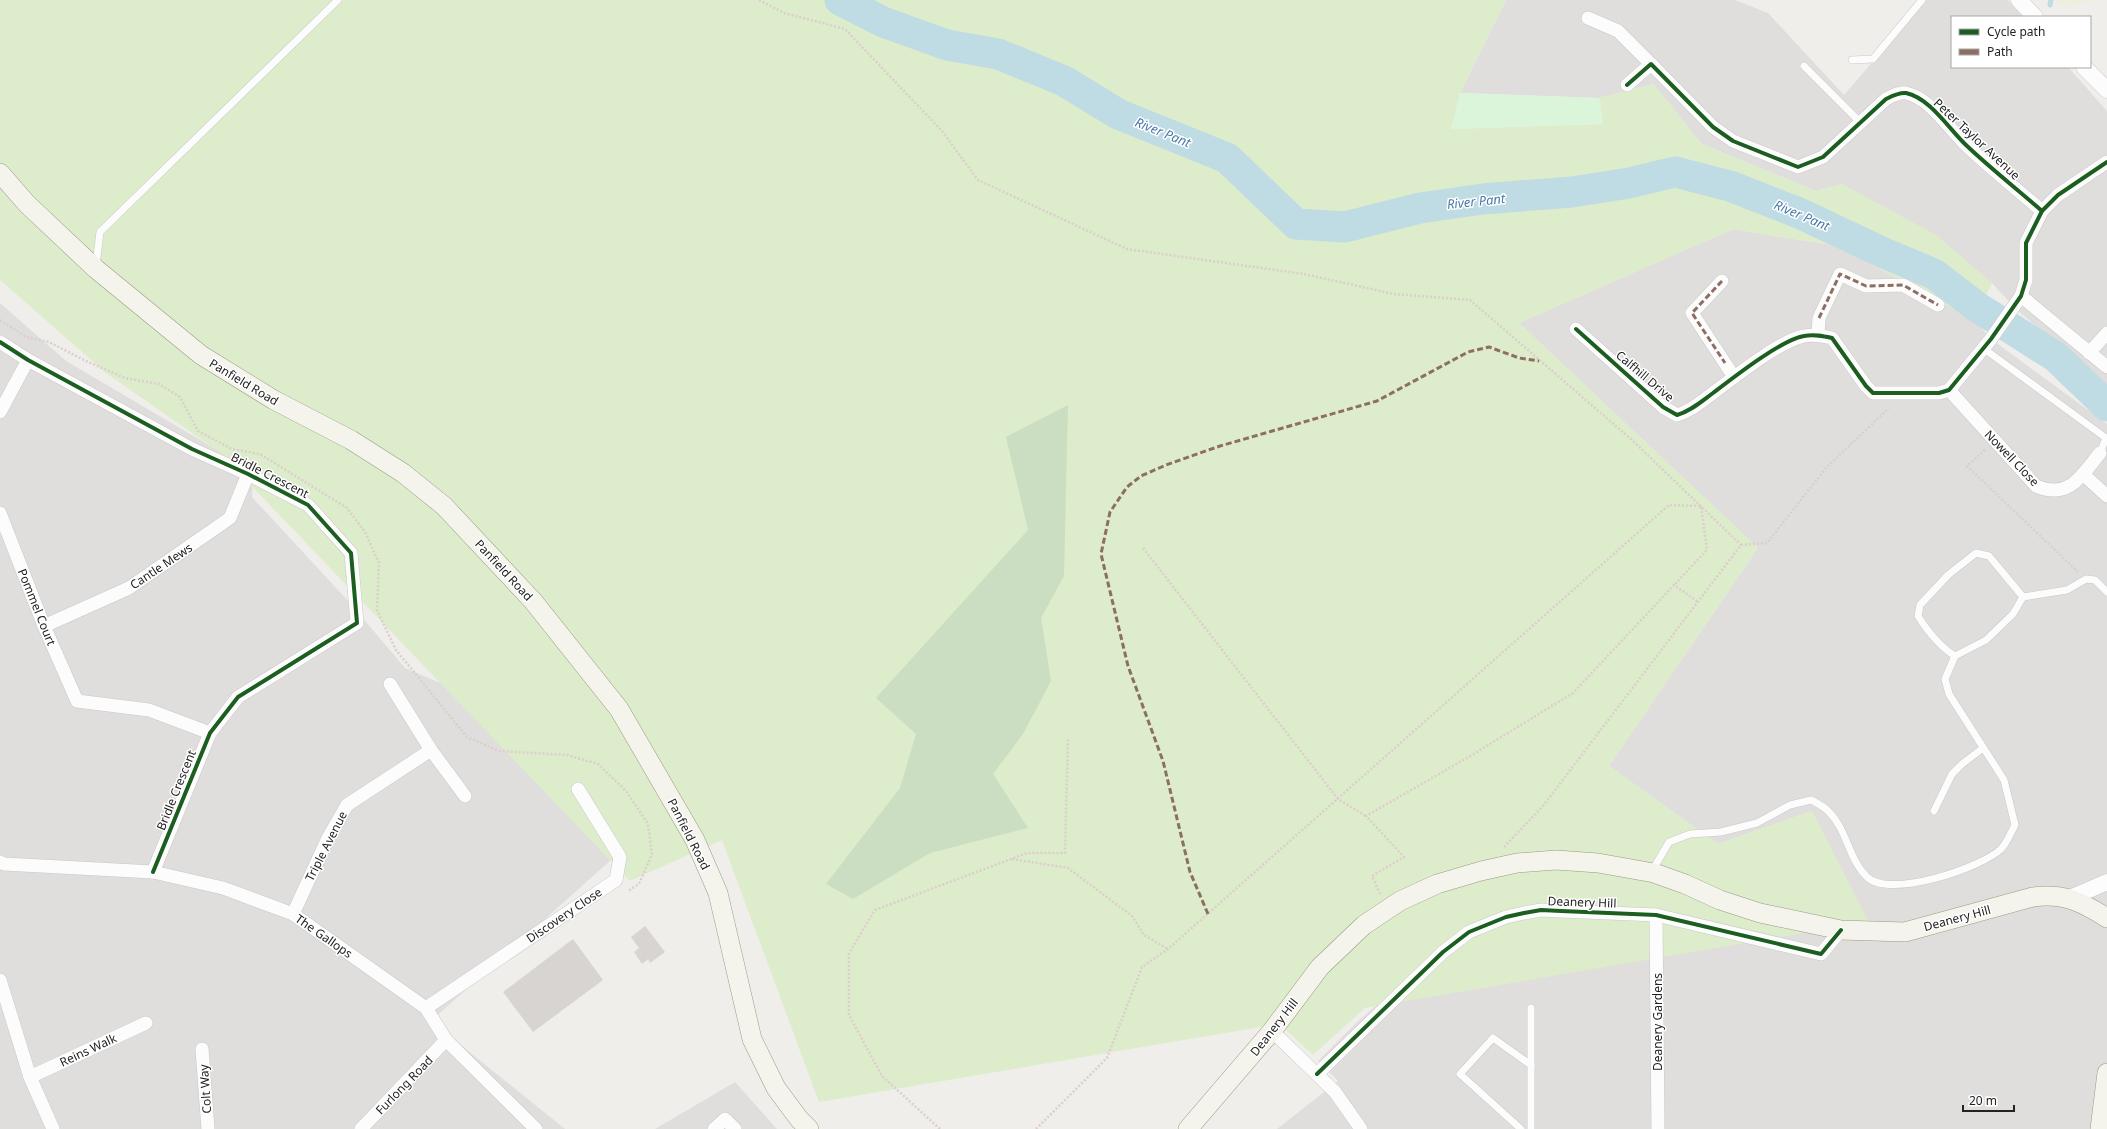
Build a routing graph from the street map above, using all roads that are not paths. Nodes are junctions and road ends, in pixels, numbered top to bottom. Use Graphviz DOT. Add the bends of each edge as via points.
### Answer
graph roads {
  1 [pos="338,0"];
  2 [pos="1922,0"];
  3 [pos="2019,0"];
  4 [pos="2034,16"];
  5 [pos="1588,18"];
  6 [pos="1852,60"];
  7 [pos="1651,64"];
  8 [pos="1804,66"];
  9 [pos="2085,68"];
  10 [pos="1627,85"];
  11 [pos="2107,90"];
  12 [pos="1860,122"];
  13 [pos="2107,162"];
  14 [pos="0,173"];
  15 [pos="2042,212"];
  16 [pos="96,270"];
  17 [pos="1722,282"];
  18 [pos="2021,296"];
  19 [pos="1938,305"];
  20 [pos="1576,329"];
  21 [pos="2107,333"];
  22 [pos="1818,335"];
  23 [pos="0,342"];
  24 [pos="1987,343"];
  25 [pos="2089,353"];
  26 [pos="28,360"];
  27 [pos="2107,367"];
  28 [pos="1734,377"];
  29 [pos="1949,390"];
  30 [pos="0,412"];
  31 [pos="2100,453"];
  32 [pos="248,474"];
  33 [pos="2083,474"];
  34 [pos="2107,496"];
  35 [pos="0,513"];
  36 [pos="2107,592"];
  37 [pos="2023,597"];
  38 [pos="44,626"];
  39 [pos="1955,656"];
  40 [pos="390,684"];
  41 [pos="210,733"];
  42 [pos="1983,748"];
  43 [pos="431,750"];
  44 [pos="578,789"];
  45 [pos="465,796"];
  46 [pos="1934,811"];
  47 [pos="0,862"];
  48 [pos="153,872"];
  49 [pos="1654,874"];
  50 [pos="2107,882"];
  51 [pos="2070,898"];
  52 [pos="293,914"];
  53 [pos="1656,915"];
  54 [pos="2107,918"];
  55 [pos="1841,930"];
  56 [pos="0,980"];
  57 [pos="426,1008"];
  58 [pos="1531,1008"];
  59 [pos="146,1023"];
  60 [pos="1272,1031"];
  61 [pos="446,1040"];
  62 [pos="202,1049"];
  63 [pos="1531,1065"];
  64 [pos="2107,1073"];
  65 [pos="1317,1074"];
  66 [pos="30,1077"];
  67 [pos="53,1129"];
  68 [pos="208,1129"];
  69 [pos="361,1129"];
  70 [pos="536,1129"];
  71 [pos="714,1129"];
  72 [pos="734,1129"];
  73 [pos="809,1129"];
  74 [pos="1188,1129"];
  75 [pos="1361,1129"];
  76 [pos="1521,1129"];
  77 [pos="1531,1129"];
  78 [pos="1658,1129"];
  79 [pos="2100,1129"];
  1 -- 16 [label="lane" via="100,232"];
  2 -- 6 [label="lane" via="1873,59"];
  3 -- 4 [label="street"];
  5 -- 7 [label="street, Peter Taylor Avenue" via="1618,31"];
  7 -- 10 [label="street"];
  7 -- 12 [label="street, Peter Taylor Avenue" via="1713,127 1733,141 1798,167 1823,157"];
  8 -- 12 [label="lane"];
  9 -- 11 [label="street"];
  12 -- 15 [label="street, Peter Taylor Avenue" via="1895,94 1906,93 1920,99 1944,120 1965,144"];
  13 -- 15 [label="street" via="2058,195"];
  14 -- 16 [label="main road, Panfield Road" via="27,204"];
  15 -- 18 [label="street" via="2026,243 2026,280"];
  16 -- 73 [label="main road, Panfield Road" via="201,355 274,400 351,440 403,473 444,506 534,601 619,709 695,840 718,893 752,1039 776,1088"];
  17 -- 28 [label="street" via="1692,313"];
  18 -- 24 [label="street"];
  18 -- 25 [label="street"];
  19 -- 22 [label="street" via="1903,286 1866,286 1840,274 1819,318"];
  20 -- 28 [label="street, Calfhill Drive" via="1663,407 1677,415 1687,412"];
  21 -- 25 [label="street"];
  22 -- 28 [label="street" via="1791,340"];
  22 -- 29 [label="street" via="1832,338 1873,393 1939,393"];
  23 -- 26 [label="street, Bridle Crescent"];
  24 -- 29 [label="street"];
  24 -- 31 [label="lane" via="2106,438"];
  25 -- 27 [label="street"];
  26 -- 30 [label="street"];
  26 -- 32 [label="street, Bridle Crescent" via="192,449"];
  29 -- 33 [label="street, Nowell Close" via="2036,486 2048,491 2066,488"];
  31 -- 33 [label="street, Nowell Close"];
  32 -- 38 [label="street, Cantle Mews" via="230,518 129,588"];
  32 -- 41 [label="street, Bridle Crescent" via="308,505 351,553 357,623 238,697"];
  33 -- 34 [label="street"];
  35 -- 38 [label="street, Pommel Court"];
  36 -- 37 [label="lane" via="2095,580 2086,579 2067,590"];
  37 -- 39 [label="lane" via="2013,614 1986,640"];
  37 -- 39 [label="lane" via="1989,556 1976,552 1963,562 1920,605 1918,616 1943,649"];
  38 -- 41 [label="street, Pommel Court" via="77,701 149,710"];
  39 -- 42 [label="lane" via="1945,679 1949,694"];
  40 -- 43 [label="street"];
  41 -- 48 [label="street, Bridle Crescent"];
  42 -- 46 [label="lane" via="1952,774"];
  42 -- 49 [label="lane" via="2004,780 2015,825 2001,849 1962,871 1902,886 1877,883 1868,878 1857,864 1844,835 1829,811 1811,800 1790,804 1757,823 1721,832 1690,834 1669,842 1655,866"];
  43 -- 45 [label="street"];
  43 -- 52 [label="street, Triple Avenue" via="347,805 328,838"];
  44 -- 57 [label="street, Discovery Close" via="620,857 616,880"];
  47 -- 48 [label="street, The Gallops"];
  48 -- 52 [label="street, The Gallops" via="223,888"];
  49 -- 55 [label="main road, Deanery Hill" via="1760,913"];
  49 -- 60 [label="main road, Deanery Hill" via="1598,862 1556,860 1481,871 1437,884 1400,901 1364,925 1332,954"];
  50 -- 51 [label="street"];
  51 -- 54 [label="main road, Deanery Hill"];
  51 -- 55 [label="main road, Deanery Hill" via="2049,895 2033,897 1905,932"];
  52 -- 57 [label="street, The Gallops"];
  53 -- 55 [label="street, Deanery Hill" via="1822,954"];
  53 -- 65 [label="street, Deanery Hill" via="1542,910 1506,917 1469,932 1401,990"];
  53 -- 78 [label="street, Deanery Gardens"];
  56 -- 66 [label="street"];
  57 -- 61 [label="street, The Gallops"];
  58 -- 63 [label="lane"];
  59 -- 66 [label="street, Reins Walk"];
  60 -- 65 [label="street"];
  60 -- 74 [label="main road, Deanery Hill"];
  61 -- 69 [label="street, Furlong Road"];
  61 -- 70 [label="street, The Gallops"];
  62 -- 68 [label="street, Colt Way"];
  63 -- 76 [label="lane" via="1493,1038 1460,1074"];
  63 -- 77 [label="lane"];
  64 -- 79 [label="main road"];
  65 -- 75 [label="street" via="1350,1110"];
  66 -- 67 [label="street"];
  71 -- 72 [label="street" via="725,1119"];
}
